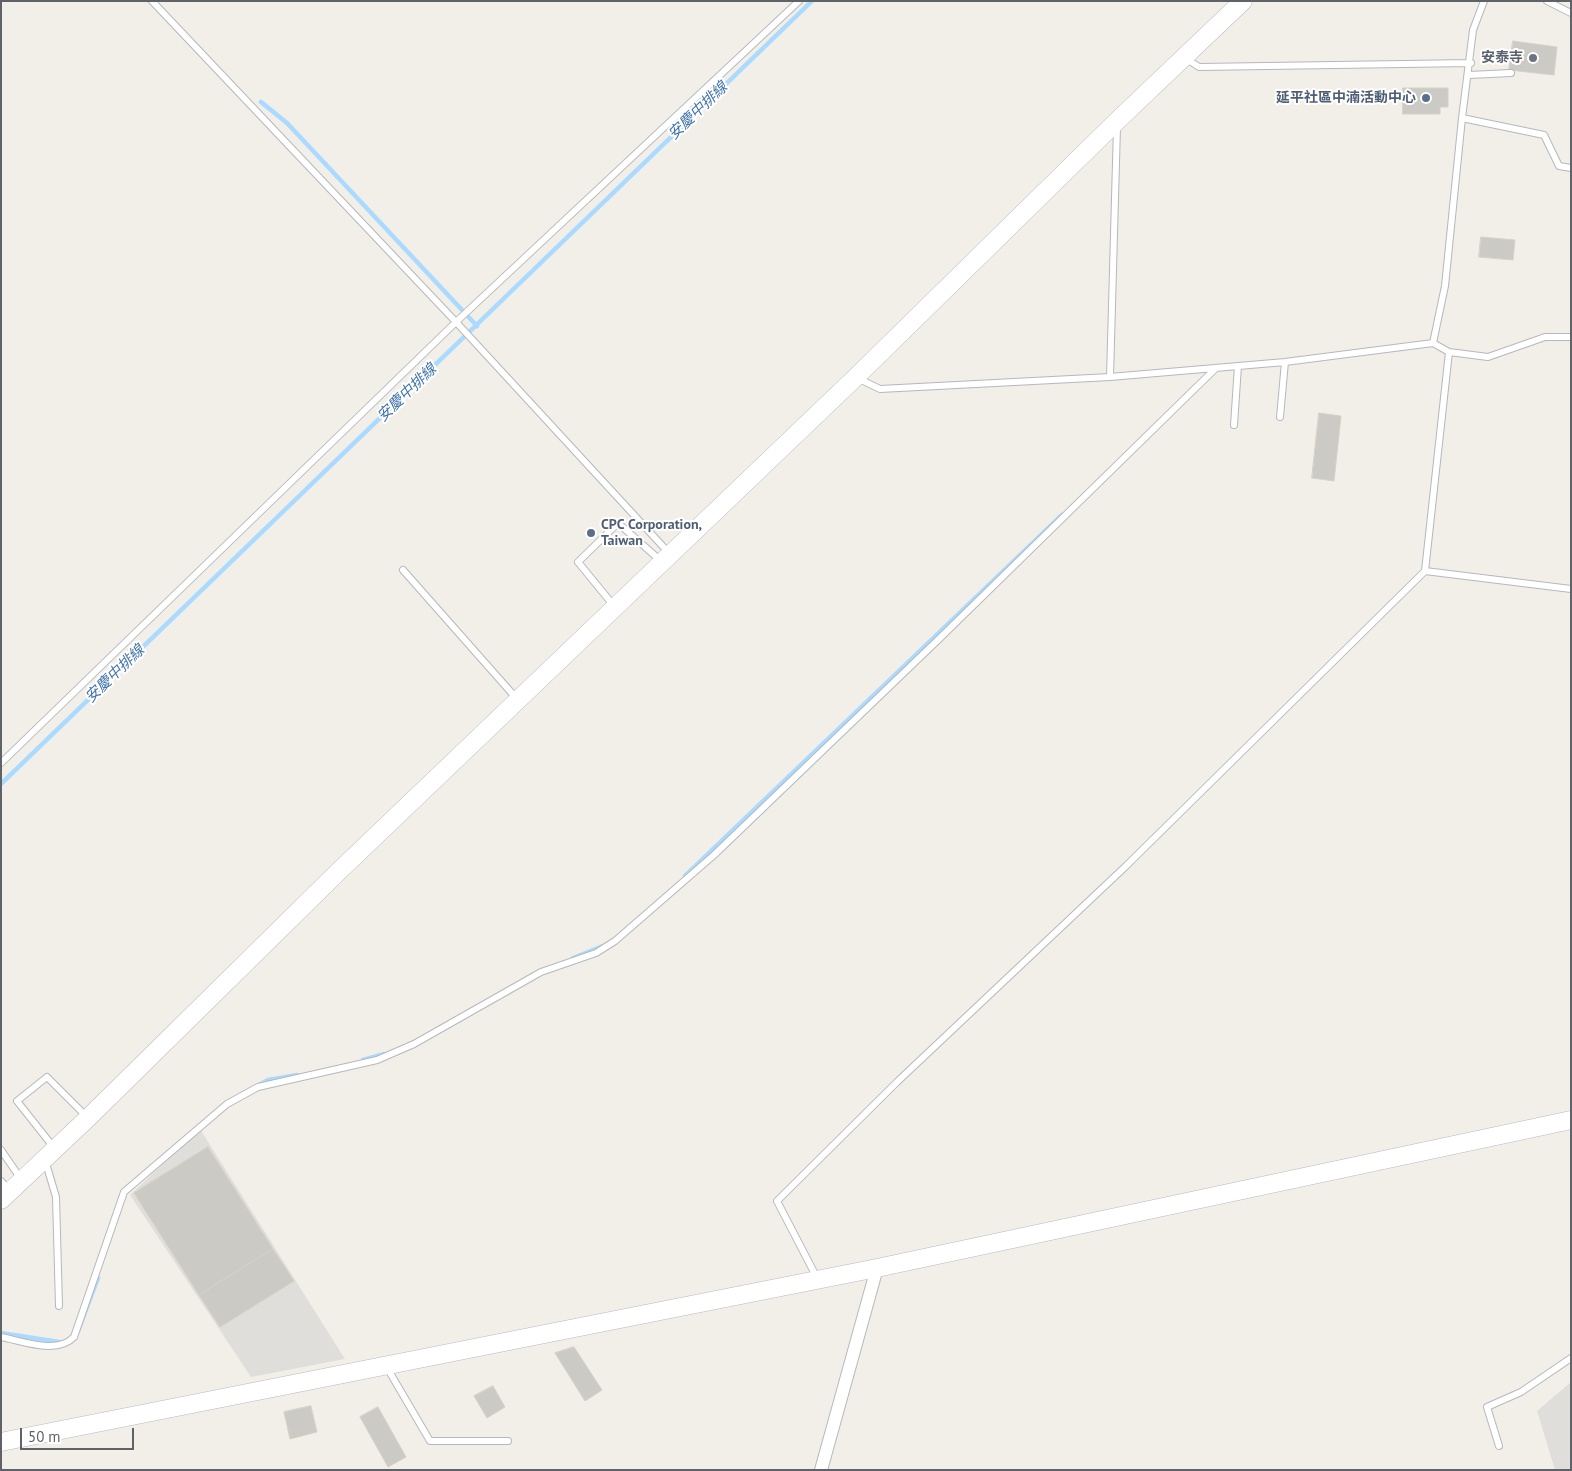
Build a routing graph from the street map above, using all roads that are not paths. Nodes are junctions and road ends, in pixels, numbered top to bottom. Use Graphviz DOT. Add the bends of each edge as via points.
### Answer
graph roads {
  1 [pos="152,1"];
  2 [pos="799,1"];
  3 [pos="1243,1"];
  4 [pos="1484,1"];
  5 [pos="1547,1"];
  6 [pos="1571,14"];
  7 [pos="1184,58"];
  8 [pos="1471,63"];
  9 [pos="1511,73"];
  10 [pos="1469,75"];
  11 [pos="1462,118"];
  12 [pos="1117,121"];
  13 [pos="1571,168"];
  14 [pos="456,322"];
  15 [pos="1571,337"];
  16 [pos="1434,342"];
  17 [pos="1449,352"];
  18 [pos="1285,362"];
  19 [pos="1238,366"];
  20 [pos="1216,368"];
  21 [pos="856,377"];
  22 [pos="1110,377"];
  23 [pos="1280,417"];
  24 [pos="1234,425"];
  25 [pos="666,558"];
  26 [pos="403,570"];
  27 [pos="1425,571"];
  28 [pos="1571,589"];
  29 [pos="615,607"];
  30 [pos="517,700"];
  31 [pos="1,763"];
  32 [pos="88,1118"];
  33 [pos="1571,1120"];
  34 [pos="1,1150"];
  35 [pos="50,1154"];
  36 [pos="9,1188"];
  37 [pos="876,1268"];
  38 [pos="817,1278"];
  39 [pos="60,1306"];
  40 [pos="1,1337"];
  41 [pos="1571,1358"];
  42 [pos="385,1365"];
  43 [pos="508,1441"];
  44 [pos="1,1442"];
  45 [pos="1499,1446"];
  46 [pos="821,1470"];
  1 -- 14 [label="lane"];
  2 -- 14 [label="lane"];
  3 -- 7 [label="main road"];
  4 -- 8 [label="lane" via="1473,30"];
  5 -- 6 [label="lane"];
  7 -- 8 [label="lane" via="1199,67"];
  7 -- 12 [label="main road"];
  8 -- 10 [label="lane"];
  9 -- 10 [label="lane"];
  10 -- 11 [label="lane"];
  11 -- 13 [label="lane" via="1544,135 1558,166"];
  11 -- 16 [label="lane" via="1446,286"];
  12 -- 21 [label="main road"];
  12 -- 22 [label="lane"];
  14 -- 25 [label="lane"];
  14 -- 31 [label="lane"];
  15 -- 17 [label="lane" via="1545,337 1488,357"];
  16 -- 17 [label="lane"];
  16 -- 18 [label="lane"];
  17 -- 27 [label="lane"];
  18 -- 19 [label="lane"];
  18 -- 23 [label="lane"];
  19 -- 20 [label="lane"];
  19 -- 24 [label="lane"];
  20 -- 22 [label="lane"];
  20 -- 40 [label="lane" via="777,794 615,941 596,953 541,972 414,1044 377,1060 258,1087 236,1098 124,1192 74,1337 66,1344 53,1346"];
  21 -- 22 [label="lane" via="880,389"];
  21 -- 25 [label="main road"];
  25 -- 29 [label="main road"];
  25 -- 29 [label="lane" via="618,523 578,562"];
  26 -- 30 [label="lane"];
  27 -- 28 [label="lane"];
  27 -- 38 [label="lane" via="1126,866 897,1082 777,1201"];
  29 -- 30 [label="main road"];
  30 -- 32 [label="main road"];
  32 -- 35 [label="main road"];
  32 -- 35 [label="lane" via="46,1077 16,1101"];
  33 -- 37 [label="main road"];
  34 -- 36 [label="lane"];
  35 -- 36 [label="main road"];
  35 -- 39 [label="lane" via="56,1197"];
  37 -- 38 [label="main road"];
  37 -- 46 [label="street"];
  38 -- 42 [label="main road"];
  41 -- 45 [label="lane" via="1521,1392 1487,1407"];
  42 -- 43 [label="lane" via="430,1442"];
  42 -- 44 [label="main road"];
}
